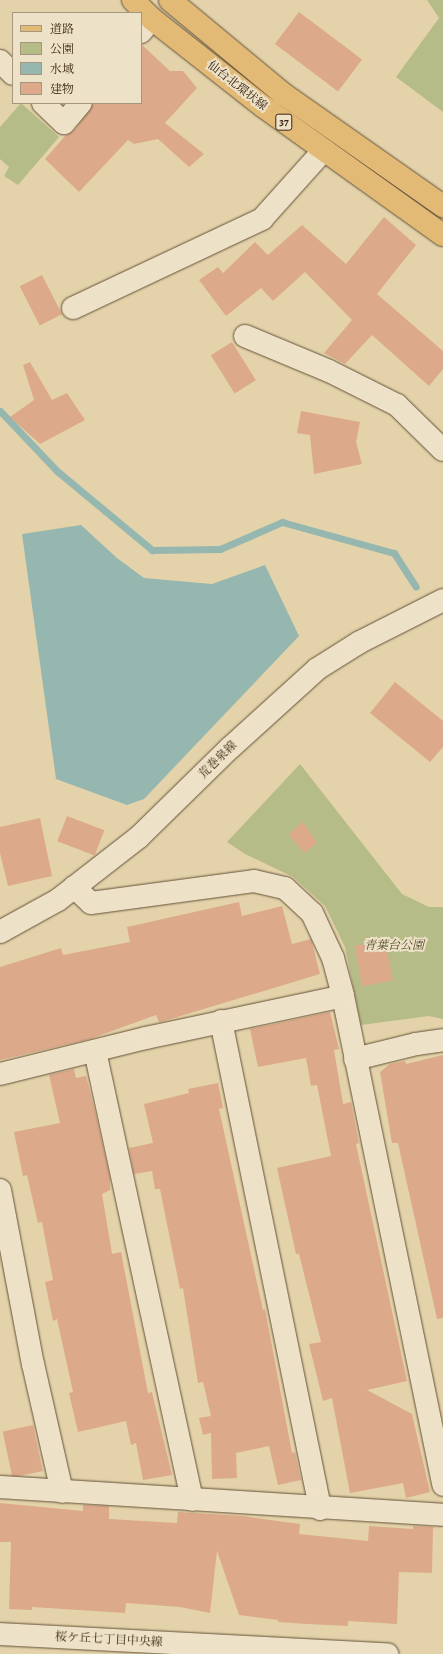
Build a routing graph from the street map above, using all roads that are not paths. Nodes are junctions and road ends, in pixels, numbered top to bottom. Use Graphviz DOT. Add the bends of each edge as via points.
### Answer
graph roads {
  1 [pos="133,0"];
  2 [pos="170,0"];
  3 [pos="139,12"];
  4 [pos="142,17"];
  5 [pos="147,26"];
  6 [pos="0,61"];
  7 [pos="12,73"];
  8 [pos="44,104"];
  9 [pos="80,104"];
  10 [pos="323,151"];
  11 [pos="443,206"];
  12 [pos="443,235"];
  13 [pos="73,308"];
  14 [pos="245,336"];
  15 [pos="443,450"];
  16 [pos="443,600"];
  17 [pos="74,887"];
  18 [pos="0,932"];
  19 [pos="343,996"];
  20 [pos="221,1021"];
  21 [pos="443,1040"];
  22 [pos="95,1051"];
  23 [pos="355,1059"];
  24 [pos="0,1074"];
  25 [pos="0,1190"];
  26 [pos="443,1485"];
  27 [pos="0,1487"];
  28 [pos="62,1492"];
  29 [pos="192,1500"];
  30 [pos="320,1509"];
  31 [pos="443,1515"];
  32 [pos="0,1634"];
  33 [pos="94,1647"];
  34 [pos="222,1650"];
  35 [pos="353,1653"];
  36 [pos="386,1654"];
  1 -- 3 [label="main road, 仙台北環状線 / 37"];
  2 -- 11 [label="main road, 仙台北環状線 / 37" via="282,93"];
  4 -- 5 [label="main road, 仙台北環状線 / 37"];
  5 -- 10 [label="main road, 仙台北環状線 / 37"];
  6 -- 7 [label="street"];
  8 -- 9 [label="street" via="64,123"];
  10 -- 12 [label="main road, 仙台北環状線 / 37"];
  10 -- 13 [label="street" via="262,219"];
  14 -- 15 [label="street" via="329,371 397,405"];
  16 -- 17 [label="street, 荒巻泉線" via="360,642 317,669 230,748 139,837"];
  17 -- 18 [label="street, 荒巻泉線" via="58,900"];
  17 -- 19 [label="street" via="91,903 254,881 285,888 312,913 333,958"];
  19 -- 20 [label="street"];
  19 -- 23 [label="street"];
  20 -- 22 [label="street"];
  20 -- 30 [label="street"];
  21 -- 23 [label="street"];
  22 -- 24 [label="street"];
  22 -- 29 [label="street"];
  23 -- 26 [label="street"];
  25 -- 28 [label="street" via="33,1364"];
  27 -- 28 [label="street"];
  28 -- 29 [label="street"];
  29 -- 30 [label="street"];
  30 -- 31 [label="street"];
  32 -- 33 [label="street, 桜ケ丘七丁目中央線"];
  33 -- 34 [label="street, 桜ケ丘七丁目中央線"];
  34 -- 35 [label="street, 桜ケ丘七丁目中央線"];
  35 -- 36 [label="street, 桜ケ丘七丁目中央線"];
}
